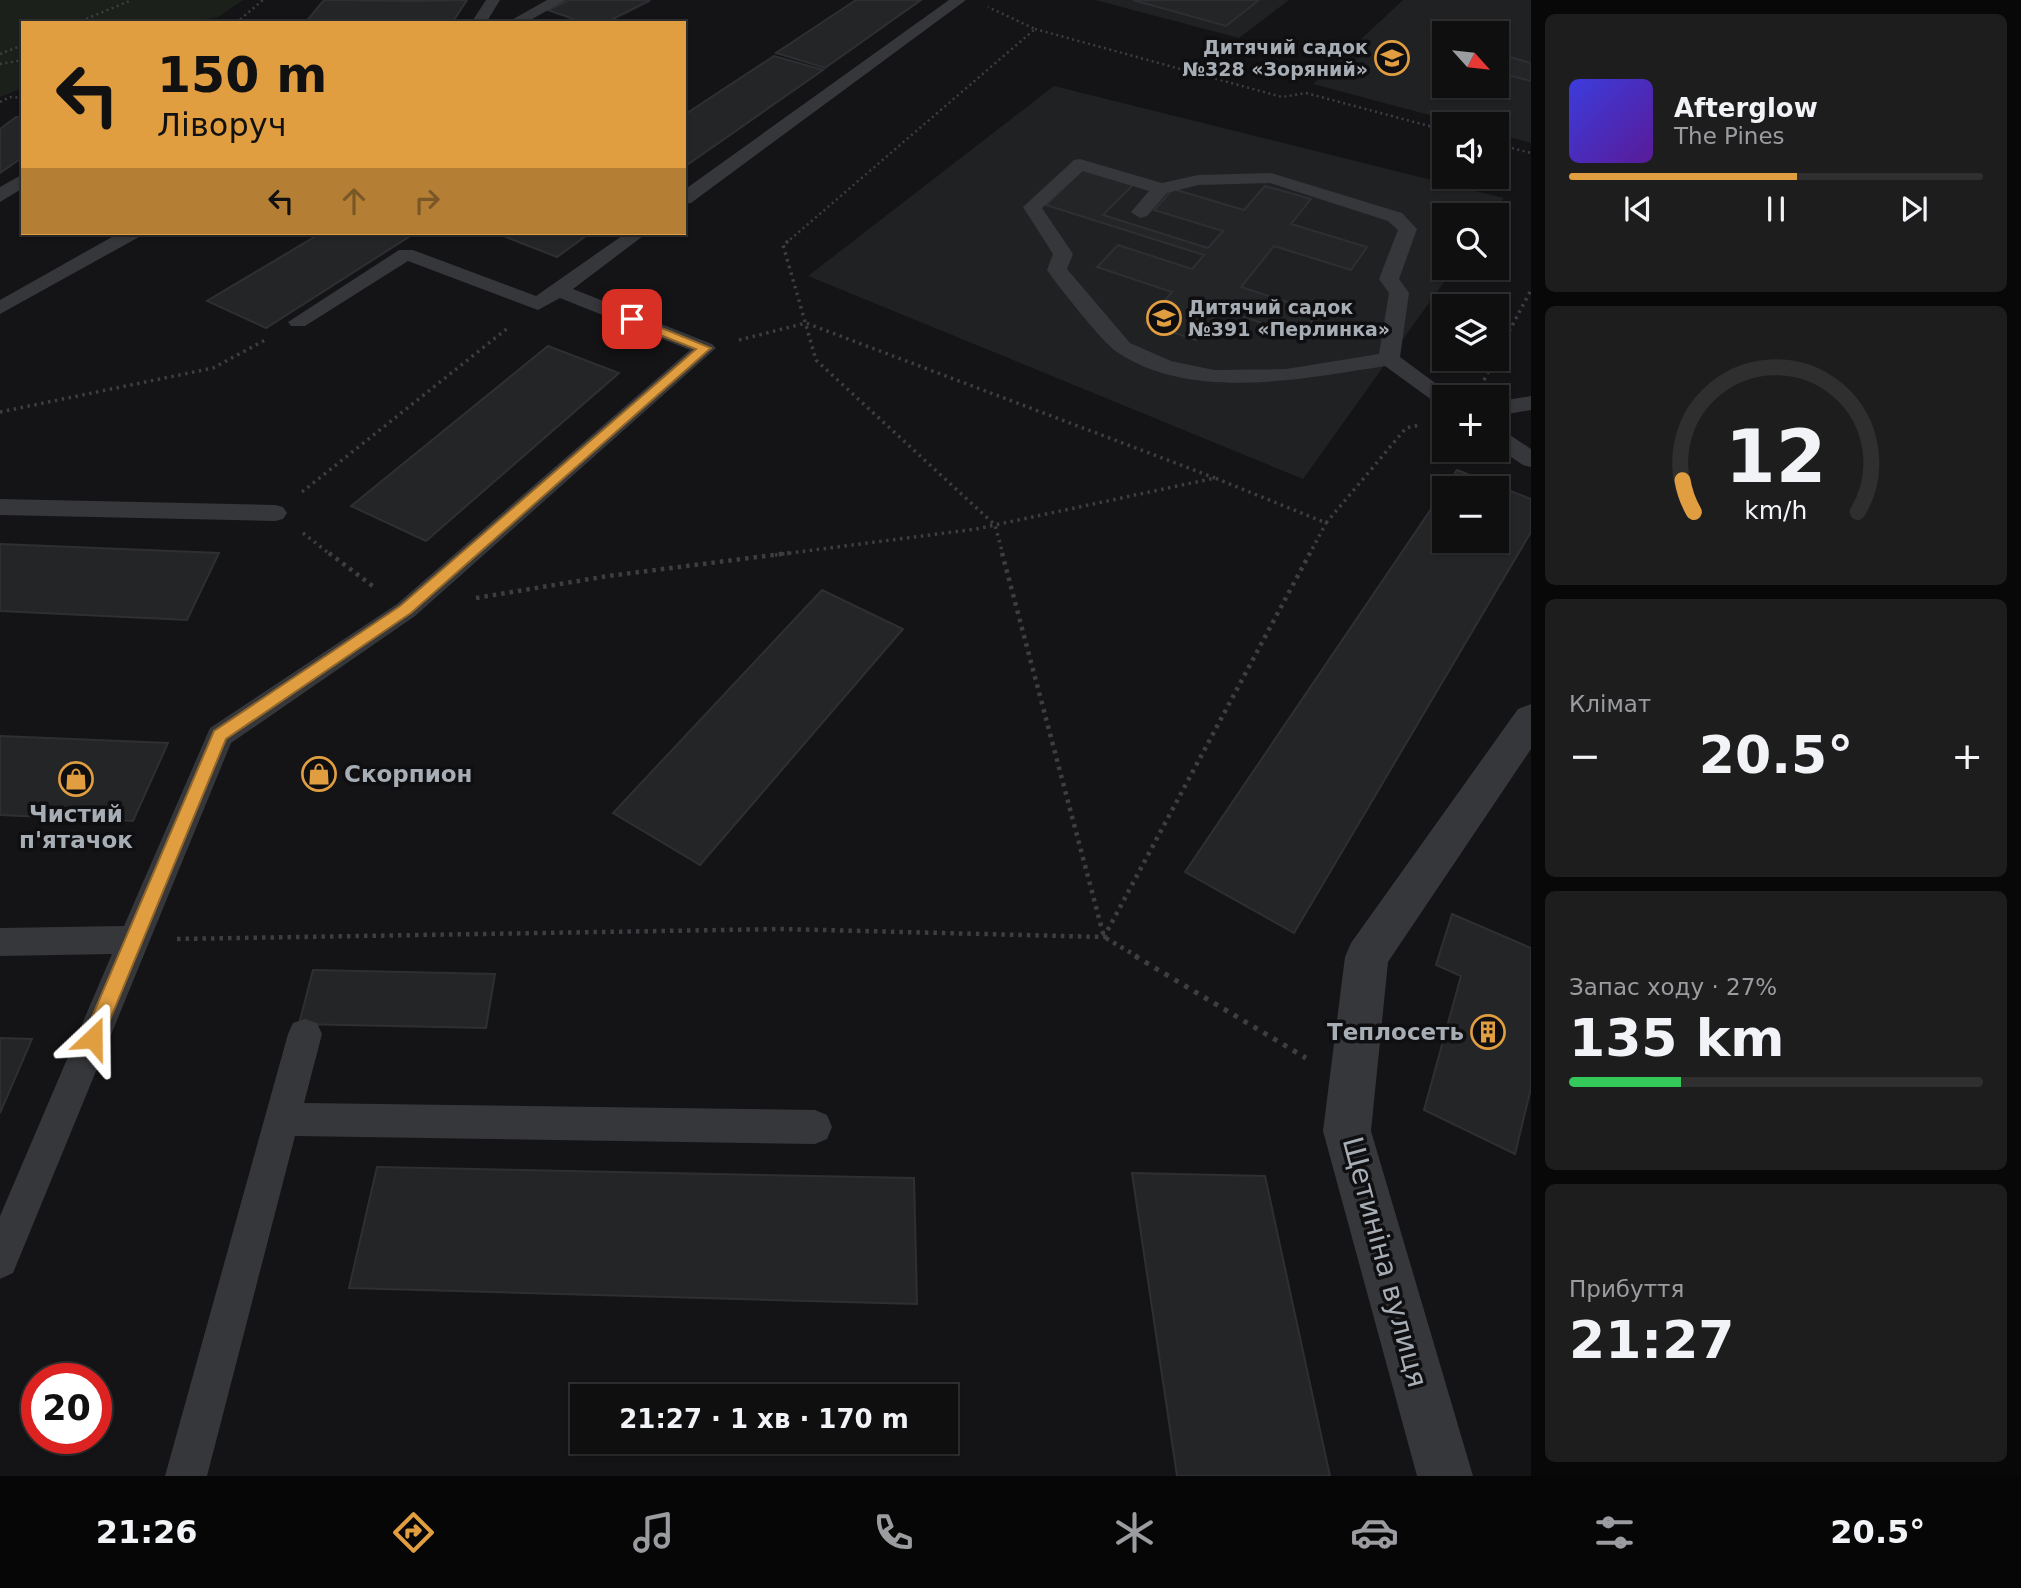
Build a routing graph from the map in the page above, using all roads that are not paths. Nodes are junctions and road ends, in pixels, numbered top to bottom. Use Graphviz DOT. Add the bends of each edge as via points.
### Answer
graph roads {
  1 [pos="493,0"];
  2 [pos="559,0"];
  3 [pos="959,0"];
  4 [pos="479,21"];
  5 [pos="517,21"];
  6 [pos="21,180"];
  7 [pos="1161,189"];
  8 [pos="0,196"];
  9 [pos="686,198"];
  10 [pos="1140,212"];
  11 [pos="128,235"];
  12 [pos="635,235"];
  13 [pos="548,297"];
  14 [pos="0,308"];
  15 [pos="299,322"];
  16 [pos="1389,359"];
  17 [pos="1432,389"];
  18 [pos="1531,403"];
  19 [pos="1509,407"];
  20 [pos="1509,445"];
  21 [pos="1531,460"];
  22 [pos="0,507"];
  23 [pos="275,513"];
  24 [pos="1531,719"];
  25 [pos="134,940"];
  26 [pos="0,943"];
  27 [pos="305,1034"];
  28 [pos="282,1119"];
  29 [pos="815,1127"];
  30 [pos="0,1260"];
  31 [pos="186,1476"];
  32 [pos="1445,1476"];
  1 -- 4 [label="lane"];
  2 -- 5 [label="lane"];
  3 -- 9 [label="lane"];
  6 -- 8 [label="lane"];
  7 -- 10 [label="lane"];
  7 -- 16 [label="lane" via="1198,180 1271,178 1395,217 1408,229 1389,279 1399,293"];
  7 -- 16 [label="lane" via="1080,164 1032,207 1063,254 1057,270 1124,347 1165,366 1214,376 1286,375"];
  11 -- 14 [label="lane"];
  12 -- 13 [label="lane"];
  13 -- 15 [label="lane" via="406,254"];
  13 -- 25 [label="lane" via="705,348 406,610 219,736"];
  16 -- 17 [label="lane"];
  18 -- 19 [label="lane"];
  20 -- 21 [label="lane"];
  22 -- 23 [label="lane"];
  24 -- 32 [label="street, Щетиніна вулиця" via="1367,957 1352,1085 1347,1131"];
  25 -- 26 [label="lane"];
  25 -- 30 [label="lane"];
  27 -- 28 [label="lane"];
  28 -- 29 [label="lane"];
  28 -- 31 [label="lane"];
}
